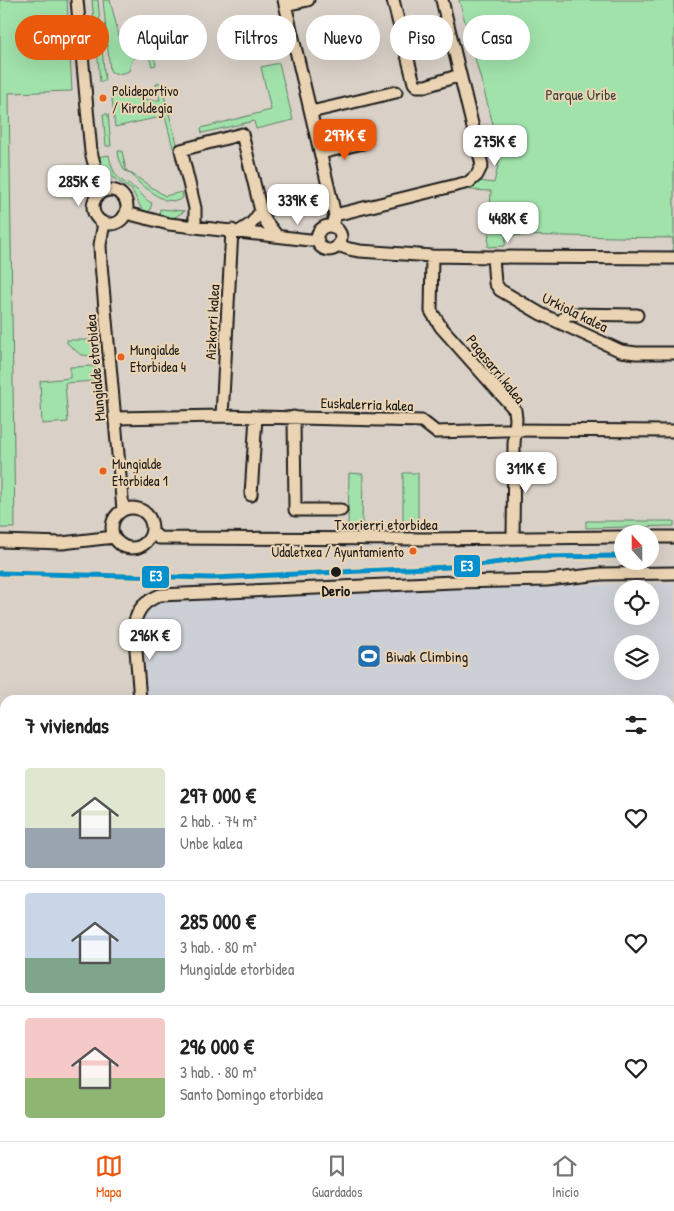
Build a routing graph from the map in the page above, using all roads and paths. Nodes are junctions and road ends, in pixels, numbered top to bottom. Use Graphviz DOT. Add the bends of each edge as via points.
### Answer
graph roads {
  1 [pos="77,0"];
  2 [pos="308,0"];
  3 [pos="393,0"];
  4 [pos="442,0"];
  5 [pos="285,3"];
  6 [pos="460,75"];
  7 [pos="396,92"];
  8 [pos="311,112"];
  9 [pos="363,143"];
  10 [pos="321,153"];
  11 [pos="104,190"];
  12 [pos="261,212"];
  13 [pos="126,213"];
  14 [pos="335,214"];
  15 [pos="104,223"];
  16 [pos="195,226"];
  17 [pos="333,226"];
  18 [pos="236,231"];
  19 [pos="276,236"];
  20 [pos="318,241"];
  21 [pos="338,245"];
  22 [pos="432,256"];
  23 [pos="493,258"];
  24 [pos="674,258"];
  25 [pos="637,315"];
  26 [pos="560,322"];
  27 [pos="674,353"];
  28 [pos="222,416"];
  29 [pos="256,416"];
  30 [pos="294,417"];
  31 [pos="115,418"];
  32 [pos="515,430"];
  33 [pos="674,431"];
  34 [pos="251,495"];
  35 [pos="123,510"];
  36 [pos="341,510"];
  37 [pos="152,532"];
  38 [pos="614,537"];
  39 [pos="659,537"];
  40 [pos="674,537"];
  41 [pos="114,538"];
  42 [pos="513,538"];
  43 [pos="0,541"];
  44 [pos="674,574"];
  45 [pos="140,695"];
  1 -- 11 [label="street" via="91,152"];
  2 -- 5 [label="street"];
  3 -- 6 [label="street" via="414,83 426,86"];
  4 -- 6 [label="street"];
  5 -- 8 [label="street"];
  6 -- 14 [label="street" via="482,165 477,175 470,182"];
  7 -- 8 [label="street"];
  8 -- 10 [label="street"];
  9 -- 10 [label="street"];
  10 -- 14 [label="street"];
  11 -- 13 [label="street" via="115,190 124,196"];
  11 -- 15 [label="street" via="96,196 92,206 95,217"];
  12 -- 16 [label="street" via="242,134 182,150 195,208"];
  12 -- 18 [label="street" via="251,224"];
  12 -- 19 [label="street"];
  13 -- 15 [label="street" via="115,223"];
  13 -- 16 [label="street" via="169,224"];
  14 -- 17 [label="street"];
  15 -- 31 [label="street, Mungialde etorbidea" via="100,264"];
  16 -- 18 [label="street"];
  17 -- 20 [label="street" via="322,228"];
  17 -- 21 [label="street" via="341,234"];
  18 -- 19 [label="street"];
  18 -- 28 [label="street, Aizkorri kalea"];
  19 -- 20 [label="street"];
  20 -- 21 [label="street" via="328,249"];
  21 -- 22 [label="street" via="360,251"];
  22 -- 23 [label="street"];
  22 -- 32 [label="street, Pagasarri kalea" via="432,311 441,327 514,410"];
  23 -- 24 [label="street"];
  23 -- 26 [label="street, Urkiola kalea" via="495,284 500,290"];
  25 -- 26 [label="street" via="568,314"];
  26 -- 27 [label="street, Urkiola kalea" via="621,351"];
  28 -- 29 [label="street, Euskalerria kalea"];
  28 -- 31 [label="street, Euskalerria kalea"];
  29 -- 30 [label="street, Euskalerria kalea"];
  29 -- 34 [label="street"];
  30 -- 32 [label="street, Euskalerria kalea" via="422,421 436,432"];
  30 -- 36 [label="street" via="295,510"];
  31 -- 35 [label="street, Mungialde etorbidea"];
  32 -- 33 [label="street, Euskalerria kalea"];
  32 -- 42 [label="street, Pagasarri kalea"];
  35 -- 37 [label="street" via="142,510 151,519"];
  35 -- 41 [label="street" via="112,525"];
  37 -- 41 [label="street" via="143,546 132,548 122,546"];
  37 -- 42 [label="street, Txorierri etorbidea" via="159,538"];
  38 -- 42 [label="street, Txorierri etorbidea"];
  39 -- 40 [label="street"];
  41 -- 43 [label="street" via="62,543"];
  44 -- 45 [label="street" via="601,574 547,580 160,595 150,599 136,614"];
}
